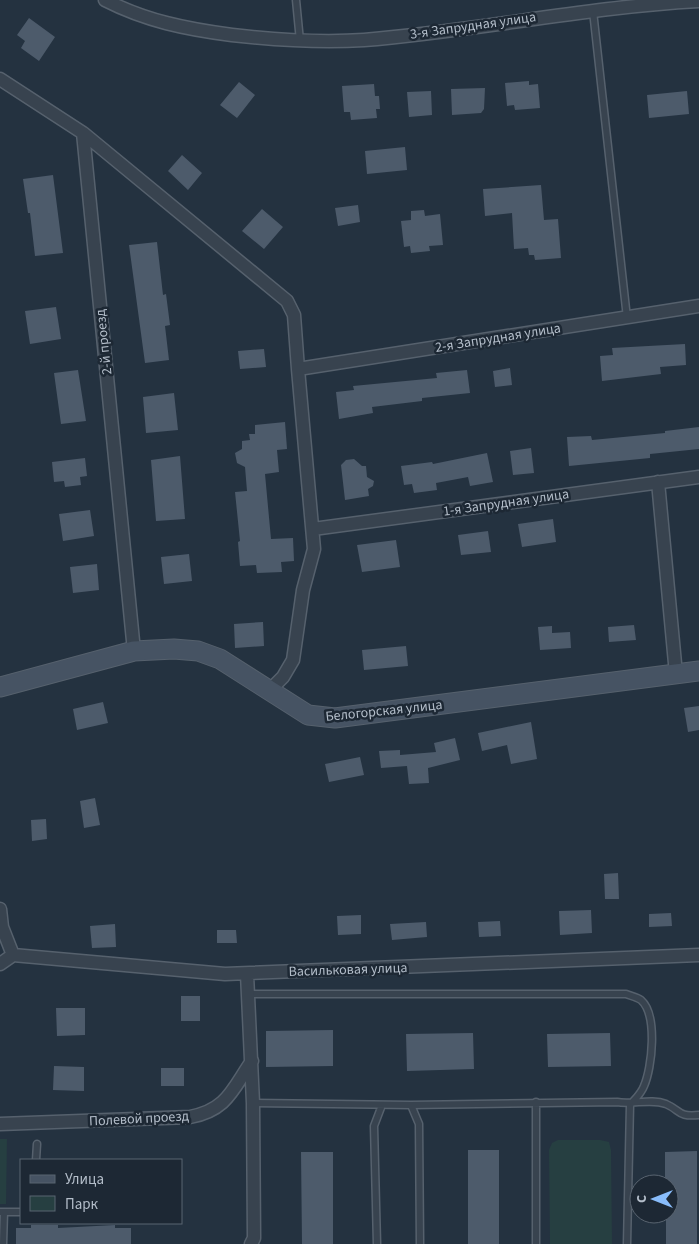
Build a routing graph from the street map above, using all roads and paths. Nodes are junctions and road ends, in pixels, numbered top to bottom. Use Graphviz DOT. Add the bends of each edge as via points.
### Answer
graph roads {
  1 [pos="105,0"];
  2 [pos="296,0"];
  3 [pos="699,1"];
  4 [pos="128,6"];
  5 [pos="593,9"];
  6 [pos="300,41"];
  7 [pos="0,79"];
  8 [pos="83,133"];
  9 [pos="699,306"];
  10 [pos="627,318"];
  11 [pos="298,369"];
  12 [pos="699,477"];
  13 [pos="658,482"];
  14 [pos="313,530"];
  15 [pos="134,651"];
  16 [pos="699,671"];
  17 [pos="676,674"];
  18 [pos="0,687"];
  19 [pos="270,690"];
  20 [pos="0,909"];
  21 [pos="699,954"];
  22 [pos="13,955"];
  23 [pos="0,964"];
  24 [pos="247,974"];
  25 [pos="248,994"];
  26 [pos="252,1061"];
  27 [pos="536,1102"];
  28 [pos="253,1103"];
  29 [pos="382,1105"];
  30 [pos="411,1105"];
  31 [pos="630,1105"];
  32 [pos="699,1115"];
  33 [pos="0,1124"];
  34 [pos="37,1144"];
  35 [pos="36,1159"];
  36 [pos="2,1212"];
  37 [pos="20,1212"];
  38 [pos="3,1244"];
  39 [pos="251,1244"];
  40 [pos="377,1244"];
  41 [pos="420,1244"];
  42 [pos="536,1244"];
  43 [pos="627,1244"];
  1 -- 4 [label="street, 3-я Запрудная улица"];
  2 -- 6 [label="lane"];
  3 -- 5 [label="street, 3-я Запрудная улица"];
  4 -- 6 [label="street, 3-я Запрудная улица" via="183,28"];
  5 -- 6 [label="street, 3-я Запрудная улица" via="460,30 363,40"];
  5 -- 10 [label="lane"];
  7 -- 8 [label="street"];
  8 -- 11 [label="street" via="286,301 294,315"];
  8 -- 15 [label="street, 2-й проезд"];
  9 -- 10 [label="street, 2-я Запрудная улица"];
  10 -- 11 [label="street, 2-я Запрудная улица"];
  11 -- 14 [label="street"];
  12 -- 13 [label="street, 1-я Запрудная улица"];
  13 -- 14 [label="street, 1-я Запрудная улица"];
  13 -- 17 [label="street"];
  14 -- 19 [label="street" via="313,560 303,590 292,660 283,677"];
  15 -- 18 [label="street, Белогорская улица"];
  15 -- 19 [label="street, Белогорская улица" via="198,651 220,659"];
  16 -- 17 [label="street, Белогорская улица"];
  17 -- 19 [label="street, Белогорская улица" via="334,718 308,715"];
  20 -- 22 [label="street" via="2,927"];
  21 -- 24 [label="street, Васильковая улица"];
  22 -- 23 [label="street"];
  22 -- 24 [label="street, Васильковая улица"];
  24 -- 25 [label="street"];
  25 -- 26 [label="street"];
  25 -- 31 [label="lane" via="626,994 640,999 647,1009 652,1042 644,1088"];
  26 -- 28 [label="street"];
  26 -- 33 [label="street, Полевой проезд" via="222,1105 204,1114 76,1123"];
  27 -- 30 [label="lane"];
  27 -- 31 [label="lane" via="617,1102"];
  27 -- 42 [label="lane"];
  28 -- 29 [label="lane"];
  28 -- 39 [label="street" via="254,1238"];
  29 -- 30 [label="lane"];
  29 -- 40 [label="lane" via="374,1126"];
  30 -- 41 [label="lane" via="420,1124"];
  31 -- 32 [label="lane" via="658,1103 680,1114"];
  31 -- 43 [label="lane"];
  34 -- 35 [label="lane"];
  36 -- 37 [label="lane"];
  36 -- 38 [label="lane"];
}
